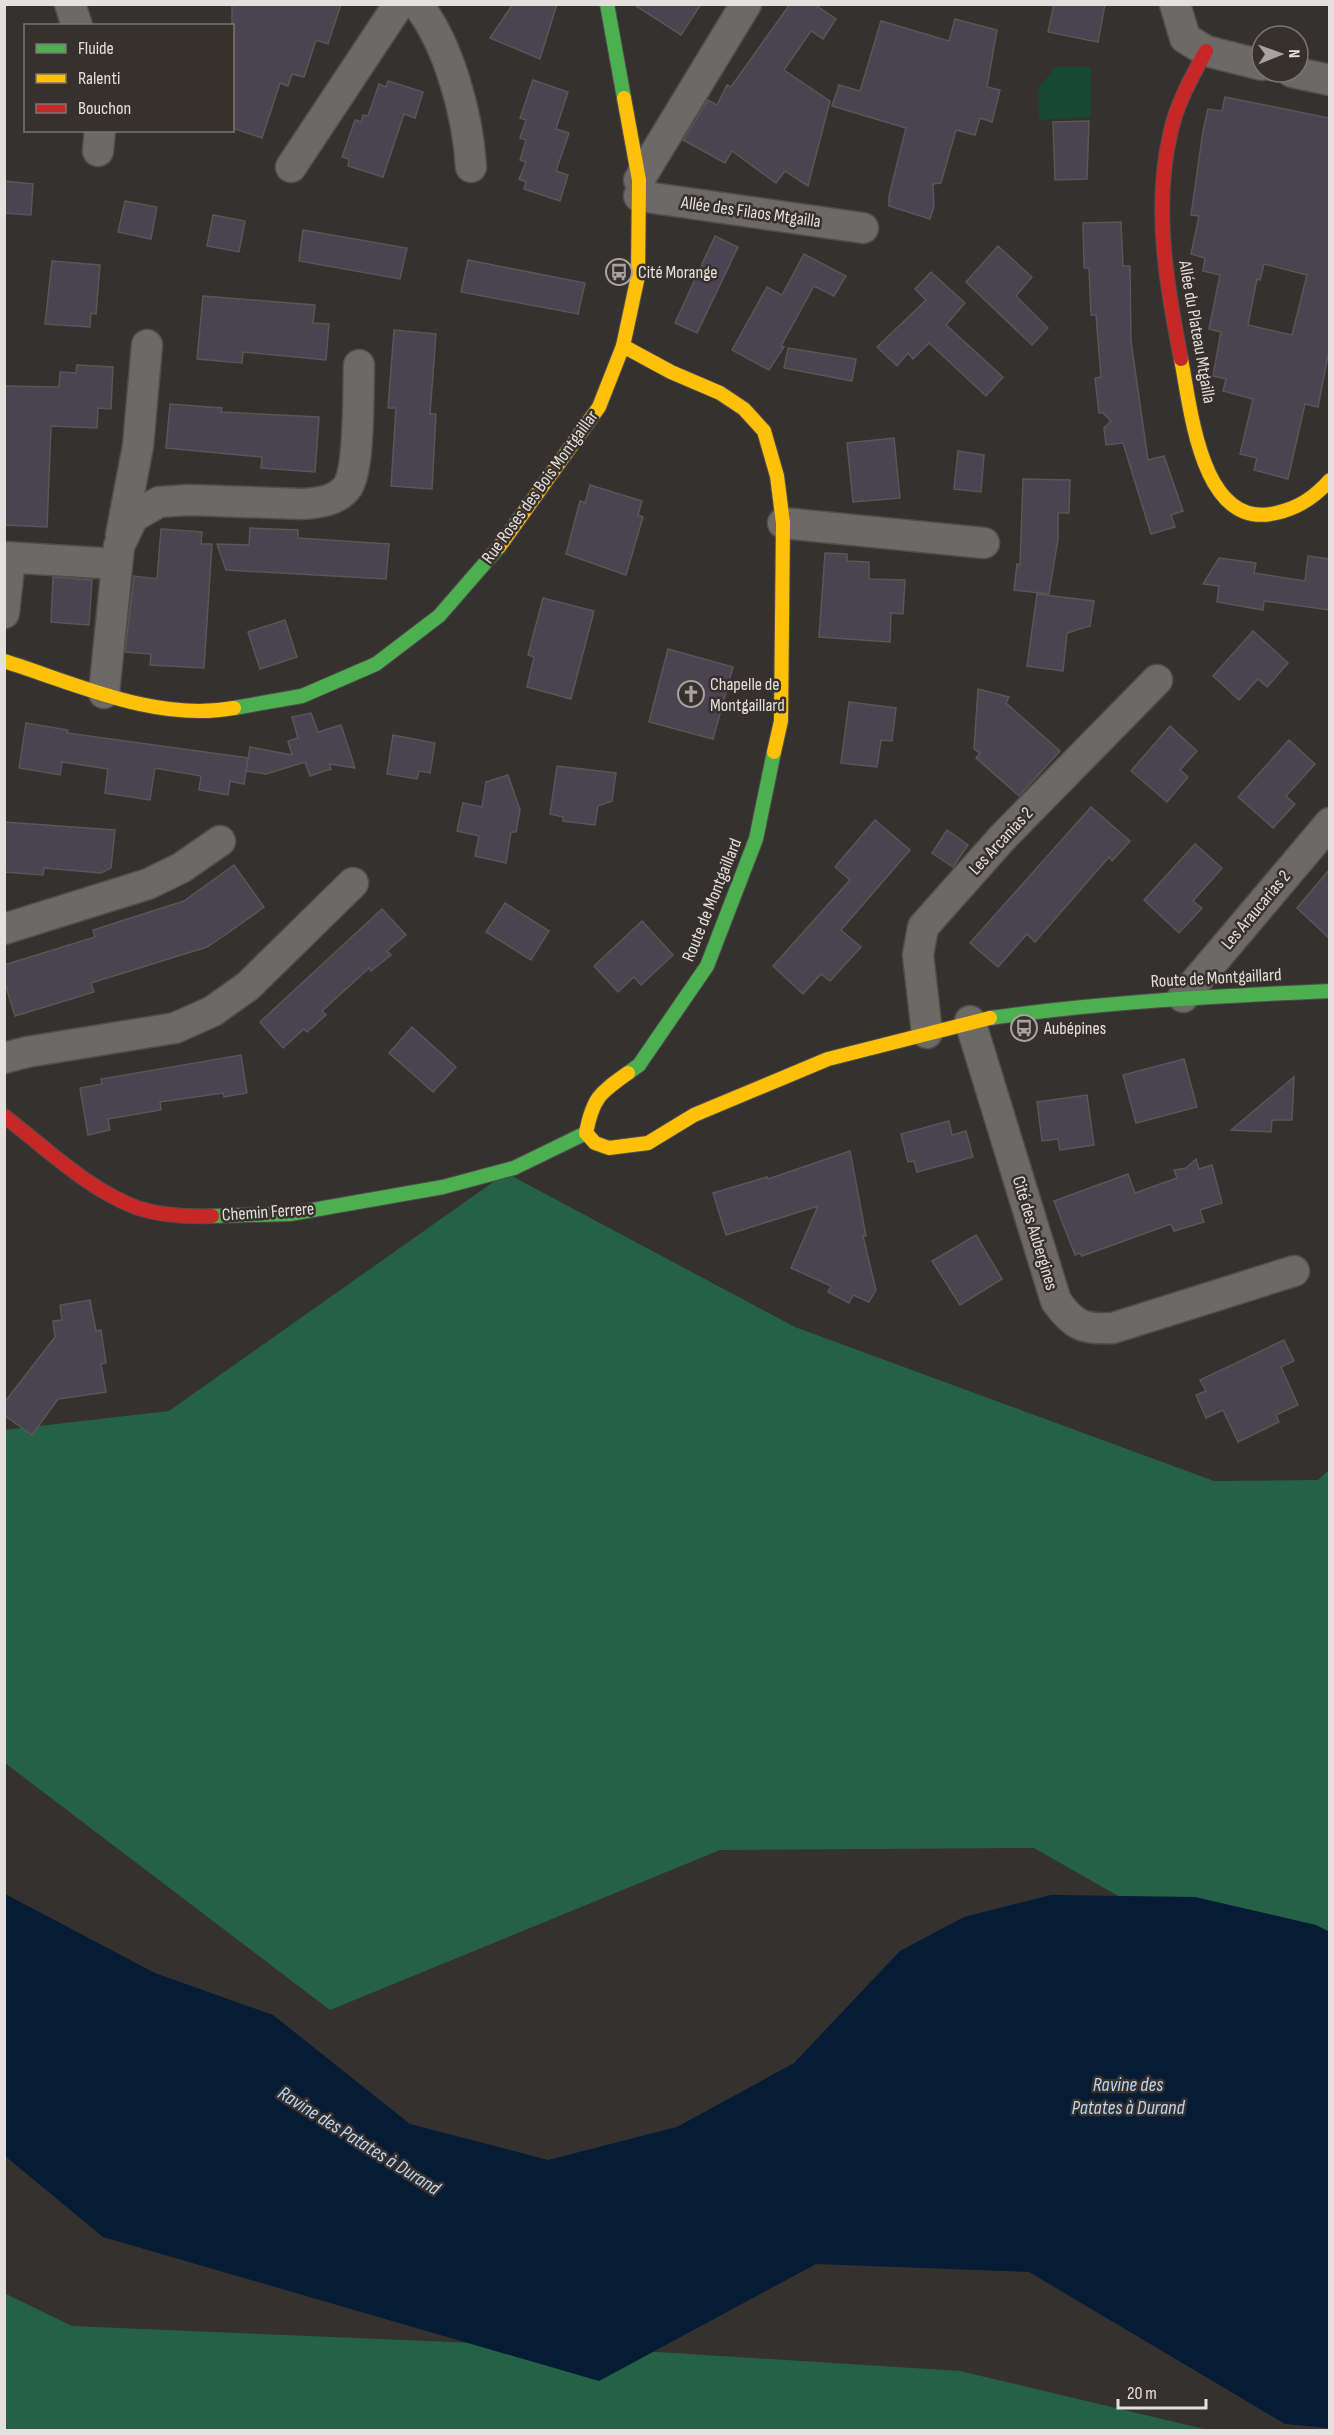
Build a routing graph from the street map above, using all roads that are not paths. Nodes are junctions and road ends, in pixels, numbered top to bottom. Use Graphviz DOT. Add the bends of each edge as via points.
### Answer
graph roads {
  1 [pos="70,4"];
  2 [pos="399,4"];
  3 [pos="417,4"];
  4 [pos="607,4"];
  5 [pos="746,4"];
  6 [pos="1175,4"];
  7 [pos="76,24"];
  8 [pos="1206,51"];
  9 [pos="1250,62"];
  10 [pos="1310,76"];
  11 [pos="1329,80"];
  12 [pos="471,166"];
  13 [pos="291,167"];
  14 [pos="639,188"];
  15 [pos="863,228"];
  16 [pos="147,345"];
  17 [pos="623,346"];
  18 [pos="359,365"];
  19 [pos="1329,480"];
  20 [pos="783,523"];
  21 [pos="984,543"];
  22 [pos="118,555"];
  23 [pos="7,557"];
  24 [pos="4,613"];
  25 [pos="4,661"];
  26 [pos="1157,680"];
  27 [pos="104,693"];
  28 [pos="1329,823"];
  29 [pos="220,841"];
  30 [pos="353,883"];
  31 [pos="4,929"];
  32 [pos="1329,991"];
  33 [pos="1183,997"];
  34 [pos="970,1021"];
  35 [pos="927,1033"];
  36 [pos="4,1058"];
  37 [pos="4,1116"];
  38 [pos="586,1133"];
  39 [pos="1294,1272"];
  1 -- 7 [label="street"];
  2 -- 13 [label="street"];
  3 -- 12 [label="street" via="434,33 461,101 469,132"];
  4 -- 14 [label="street, Rue Roses des Bois Montgaillar"];
  5 -- 14 [label="street"];
  6 -- 8 [label="street" via="1185,38"];
  8 -- 9 [label="street"];
  8 -- 19 [label="street, Allée du Plateau Mtgailla" via="1182,94 1173,120 1165,165 1164,203 1166,271 1200,449 1220,494 1236,510 1263,516 1298,508 1317,495"];
  10 -- 11 [label="street"];
  14 -- 15 [label="street, Allée des Filaos Mtgailla"];
  14 -- 17 [label="street, Rue Roses des Bois Montgaillar" via="638,276"];
  16 -- 22 [label="street" via="138,446"];
  17 -- 20 [label="street, Route de Montgaillard" via="720,393 758,424 764,431 777,476"];
  17 -- 27 [label="street, Rue Roses des Bois Montgaillar" via="599,407 510,534 439,616 376,664 302,696 225,710 182,712"];
  18 -- 22 [label="street" via="354,466 348,485 337,496 320,503 302,504 159,502 133,518"];
  20 -- 21 [label="street"];
  20 -- 38 [label="street, Route de Montgaillard" via="782,721 756,839 707,966 639,1065 600,1093"];
  22 -- 23 [label="street"];
  22 -- 27 [label="street"];
  23 -- 24 [label="street"];
  25 -- 27 [label="street, Rue Roses des Bois Montgaillar"];
  26 -- 35 [label="street, Les Arcanias 2" via="1003,837 923,927 918,955"];
  28 -- 33 [label="street, Les Araucarias 2"];
  29 -- 31 [label="street" via="181,868 148,884"];
  30 -- 36 [label="street" via="248,986 213,1011 175,1028"];
  32 -- 33 [label="street, Route de Montgaillard"];
  33 -- 34 [label="street, Route de Montgaillard"];
  34 -- 35 [label="street, Route de Montgaillard"];
  34 -- 39 [label="street, Cité des Aubergines" via="1056,1301 1068,1318 1082,1326 1113,1328"];
  35 -- 38 [label="street, Route de Montgaillard" via="828,1059 694,1115 648,1143 609,1148 595,1143"];
  37 -- 38 [label="street, Chemin Ferrere" via="96,1186 138,1208 180,1217 290,1214 443,1187 514,1168"];
}
